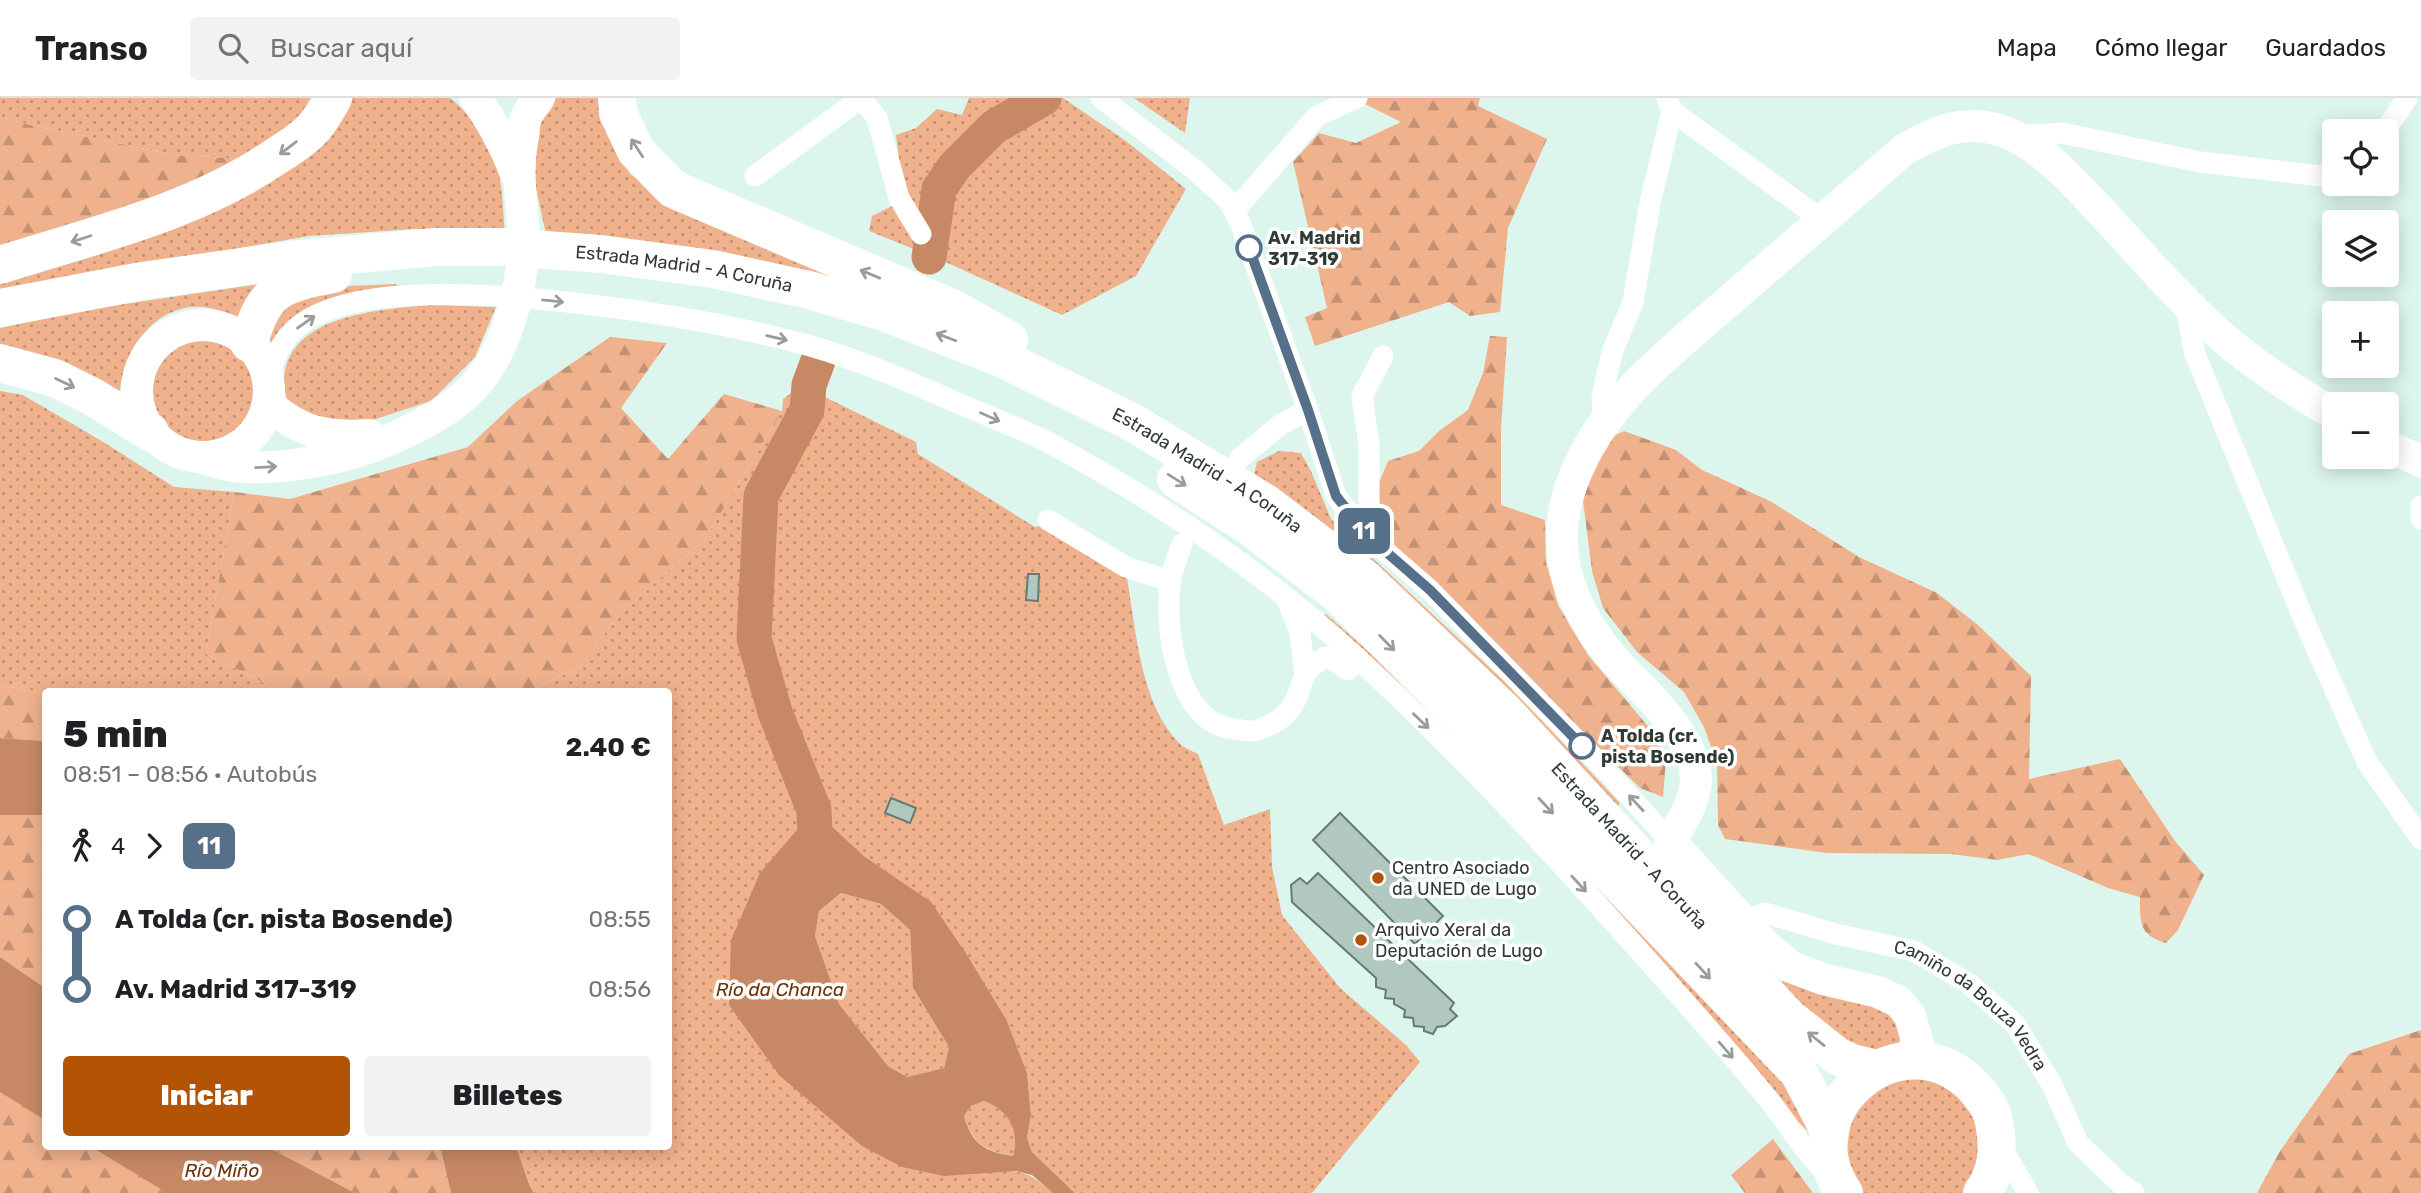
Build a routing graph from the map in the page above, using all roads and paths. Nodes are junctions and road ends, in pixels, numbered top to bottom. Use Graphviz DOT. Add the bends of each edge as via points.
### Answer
graph roads {
  1 [pos="333,98"];
  2 [pos="475,98"];
  3 [pos="540,98"];
  4 [pos="618,98"];
  5 [pos="861,98"];
  6 [pos="1357,98"];
  7 [pos="2407,98"];
  8 [pos="1104,99"];
  9 [pos="1670,104"];
  10 [pos="2393,119"];
  11 [pos="2014,136"];
  12 [pos="755,176"];
  13 [pos="2322,176"];
  14 [pos="518,179"];
  15 [pos="1234,211"];
  16 [pos="1822,220"];
  17 [pos="921,234"];
  18 [pos="347,255"];
  19 [pos="488,264"];
  20 [pos="0,265"];
  21 [pos="2185,301"];
  22 [pos="0,308"];
  23 [pos="249,344"];
  24 [pos="1383,356"];
  25 [pos="0,363"];
  26 [pos="268,390"];
  27 [pos="2322,407"];
  28 [pos="1308,410"];
  29 [pos="1604,423"];
  30 [pos="150,432"];
  31 [pos="404,433"];
  32 [pos="2399,451"];
  33 [pos="199,457"];
  34 [pos="1239,460"];
  35 [pos="2421,461"];
  36 [pos="1267,504"];
  37 [pos="2421,506"];
  38 [pos="2421,519"];
  39 [pos="1048,520"];
  40 [pos="1376,543"];
  41 [pos="1182,544"];
  42 [pos="1170,581"];
  43 [pos="1287,600"];
  44 [pos="1355,656"];
  45 [pos="1305,673"];
  46 [pos="2421,839"];
  47 [pos="1670,841"];
  48 [pos="1743,921"];
  49 [pos="1919,1060"];
  50 [pos="1877,1069"];
  51 [pos="1829,1130"];
  52 [pos="1998,1141"];
  53 [pos="1840,1188"];
  54 [pos="1988,1190"];
  55 [pos="2028,1193"];
  56 [pos="2134,1193"];
  1 -- 20 [label="highway, one-way" via="315,126 291,146 214,192"];
  2 -- 14 [label="street" via="505,145"];
  3 -- 14 [label="street" via="527,116"];
  36 -- 4 [label="highway, one-way" via="1163,426 952,308 673,189 636,151 618,113"];
  5 -- 12 [label="street"];
  5 -- 17 [label="street" via="877,118 899,198"];
  6 -- 15 [label="street" via="1317,116"];
  7 -- 10 [label="street"];
  8 -- 15 [label="street" via="1195,170"];
  9 -- 16 [label="street"];
  9 -- 29 [label="street" via="1633,302 1613,350 1602,396"];
  11 -- 13 [label="street" via="2062,133 2200,162"];
  11 -- 16 [label="street" via="1971,125 1938,131 1905,149"];
  11 -- 21 [label="street" via="2076,186"];
  14 -- 31 [label="street" via="523,261 502,343 466,395"];
  15 -- 28 [label="street"];
  16 -- 29 [label="street" via="1662,359"];
  18 -- 19 [label="highway, Estrada Madrid - A Coruña"];
  18 -- 22 [label="highway, Estrada Madrid - A Coruña" via="224,268"];
  36 -- 18 [label="highway, Estrada Madrid - A Coruña, one-way" via="1130,421 1001,358 884,312 809,290 713,269 601,254 436,247"];
  19 -- 23 [label="highway" via="336,273 299,281 267,299"];
  19 -- 51 [label="highway, Estrada Madrid - A Coruña, one-way" via="669,282 762,302 869,335 972,373 1051,410 1136,454 1249,526 1339,595 1461,717 1799,1073"];
  21 -- 27 [label="street" via="2210,327 2283,384"];
  21 -- 46 [label="street" via="2195,354 2306,628 2367,762"];
  23 -- 26 [label="street" via="257,353"];
  23 -- 30 [label="street" via="233,332 194,325 158,342 145,357 136,395"];
  24 -- 40 [label="street" via="1362,396"];
  25 -- 30 [label="highway, one-way" via="55,378"];
  26 -- 31 [label="street" via="292,424 315,433 340,437"];
  26 -- 33 [label="street" via="261,422 250,437 236,449"];
  26 -- 43 [label="street, one-way" via="276,355 290,334 311,317 391,296 466,294 552,300 655,313 770,336 891,373 1051,444 1169,514"];
  28 -- 34 [label="street" via="1280,425"];
  28 -- 40 [label="street" via="1336,496"];
  29 -- 47 [label="street" via="1579,464 1568,496 1561,533 1563,566 1576,605 1604,648 1672,720 1688,751 1696,777 1693,799"];
  30 -- 33 [label="street" via="180,454"];
  33 -- 31 [label="street, one-way" via="227,466 291,465 376,445"];
  32 -- 35 [label="street"];
  50 -- 36 [label="highway, Estrada Madrid - A Coruña, one-way" via="1837,1056 1788,1017 1504,711 1364,578"];
  37 -- 38 [label="street"];
  39 -- 42 [label="street" via="1126,567"];
  47 -- 40 [label="street, one-way" via="1440,600"];
  41 -- 42 [label="street"];
  42 -- 45 [label="street" via="1169,616 1176,664 1186,693 1201,714 1222,728 1257,731 1282,719 1293,706"];
  43 -- 44 [label="street"];
  43 -- 45 [label="street" via="1300,634"];
  44 -- 45 [label="street" via="1348,670 1326,657"];
  44 -- 53 [label="street, one-way" via="1473,771 1585,890 1755,1083 1815,1163"];
  47 -- 48 [label="street"];
  48 -- 49 [label="street" via="1791,967 1899,1002 1910,1016"];
  48 -- 56 [label="street, Camiño da Bouza Vedra" via="1765,914 1914,951 1968,983 2015,1024 2052,1085 2078,1143"];
  49 -- 50 [label="highway, Estrada Madrid - A Coruña"];
  49 -- 52 [label="highway, Estrada Madrid - A Coruña" via="1965,1078 1982,1095"];
  50 -- 51 [label="highway, Estrada Madrid - A Coruña" via="1859,1079 1846,1094"];
  51 -- 53 [label="highway, Estrada Madrid - A Coruña" via="1829,1158"];
  52 -- 54 [label="highway, Estrada Madrid - A Coruña"];
  52 -- 55 [label="street"];
}
